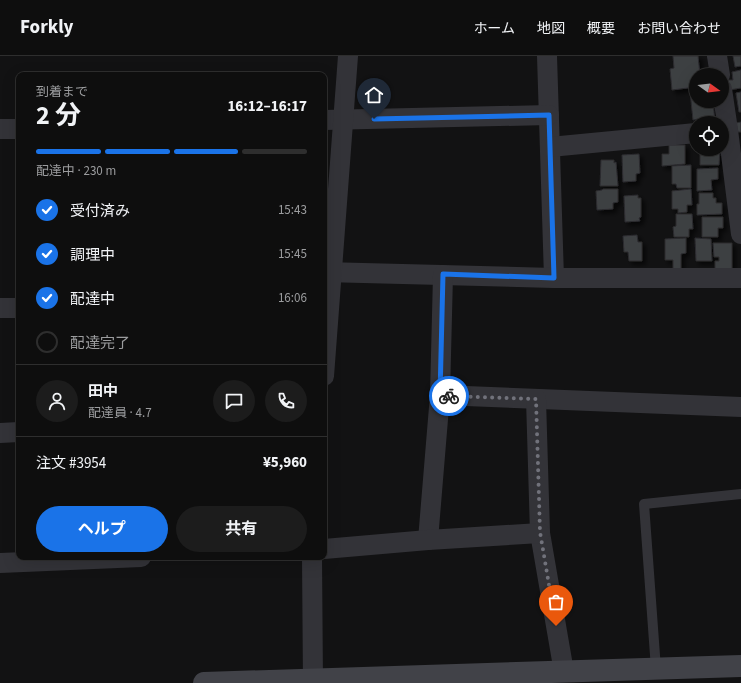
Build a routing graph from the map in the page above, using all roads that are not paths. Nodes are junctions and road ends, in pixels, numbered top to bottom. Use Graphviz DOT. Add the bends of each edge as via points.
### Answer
graph roads {
  1 [pos="348,56"];
  2 [pos="547,56"];
  3 [pos="717,56"];
  4 [pos="719,68"];
  5 [pos="549,115"];
  6 [pos="334,120"];
  7 [pos="0,129"];
  8 [pos="16,129"];
  9 [pos="689,134"];
  10 [pos="550,146"];
  11 [pos="729,156"];
  12 [pos="741,234"];
  13 [pos="328,272"];
  14 [pos="443,274"];
  15 [pos="554,278"];
  16 [pos="741,278"];
  17 [pos="327,298"];
  18 [pos="0,308"];
  19 [pos="16,308"];
  20 [pos="440,395"];
  21 [pos="536,399"];
  22 [pos="741,408"];
  23 [pos="16,432"];
  24 [pos="0,433"];
  25 [pos="741,494"];
  26 [pos="540,532"];
  27 [pos="428,540"];
  28 [pos="327,549"];
  29 [pos="70,560"];
  30 [pos="312,560"];
  31 [pos="0,563"];
  32 [pos="741,666"];
  33 [pos="656,669"];
  34 [pos="564,672"];
  35 [pos="313,681"];
  36 [pos="204,683"];
  1 -- 6 [label="street"];
  2 -- 5 [label="street"];
  3 -- 4 [label="street"];
  5 -- 6 [label="street"];
  5 -- 10 [label="street"];
  6 -- 13 [label="street"];
  7 -- 8 [label="street"];
  9 -- 10 [label="street"];
  10 -- 15 [label="street"];
  11 -- 12 [label="street"];
  13 -- 14 [label="street"];
  13 -- 17 [label="street"];
  14 -- 15 [label="street"];
  14 -- 20 [label="street"];
  15 -- 16 [label="street"];
  18 -- 19 [label="street"];
  20 -- 21 [label="street"];
  20 -- 27 [label="street"];
  21 -- 22 [label="street"];
  21 -- 26 [label="street"];
  23 -- 24 [label="street"];
  25 -- 33 [label="lane" via="644,504"];
  26 -- 27 [label="street"];
  26 -- 34 [label="street"];
  27 -- 28 [label="street"];
  29 -- 31 [label="street"];
  30 -- 35 [label="street"];
  32 -- 33 [label="street"];
  33 -- 34 [label="street"];
  34 -- 35 [label="street"];
  35 -- 36 [label="street"];
}
